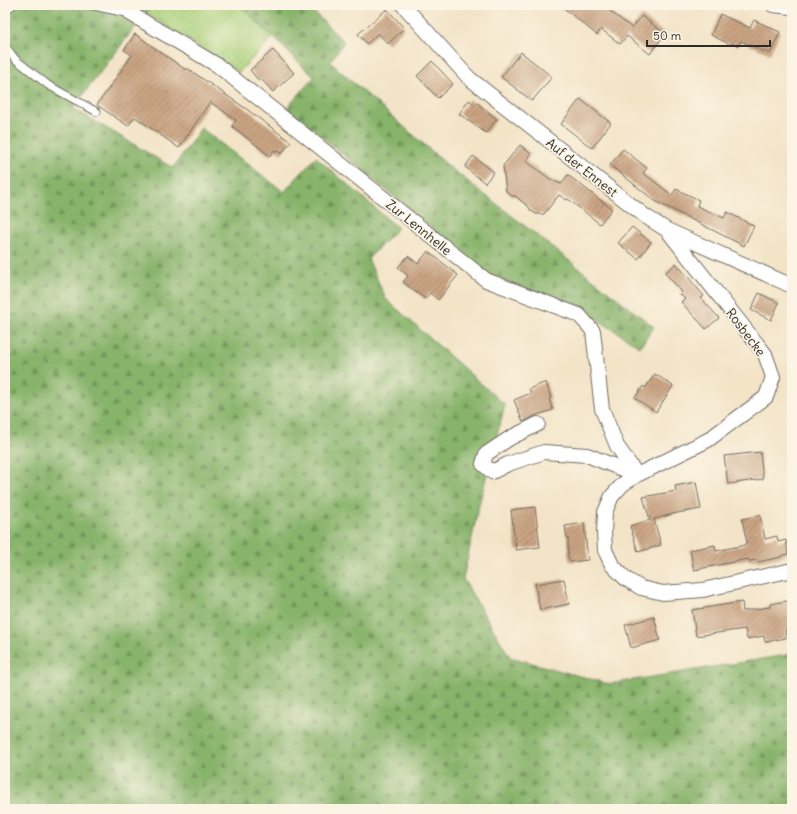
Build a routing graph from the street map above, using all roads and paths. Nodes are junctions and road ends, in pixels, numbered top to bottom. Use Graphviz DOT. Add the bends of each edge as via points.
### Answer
graph roads {
  1 [pos="12,5"];
  2 [pos="89,5"];
  3 [pos="403,5"];
  4 [pos="773,5"];
  5 [pos="792,7"];
  6 [pos="5,11"];
  7 [pos="131,14"];
  8 [pos="5,46"];
  9 [pos="97,112"];
  10 [pos="667,230"];
  11 [pos="792,286"];
  12 [pos="538,424"];
  13 [pos="637,475"];
  14 [pos="792,570"];
  1 -- 6 [label="lane"];
  2 -- 7 [label="lane"];
  3 -- 10 [label="street, Auf der Ennest" via="470,78 645,216"];
  4 -- 5 [label="street"];
  7 -- 13 [label="street, Zur Lennhelle" via="217,65 486,280 579,315 593,331 602,409 617,446"];
  8 -- 9 [label="lane" via="15,59 48,85"];
  10 -- 11 [label="street, Auf der Ennest"];
  10 -- 13 [label="street, Rosbecke" via="765,354 773,377 766,397 708,440"];
  12 -- 13 [label="street" via="486,454 484,464 492,472 544,452 587,455"];
  13 -- 14 [label="street, Rosbecke" via="623,484 612,496 605,512 606,550 612,565 626,579 641,588 663,593 703,590"];
}
